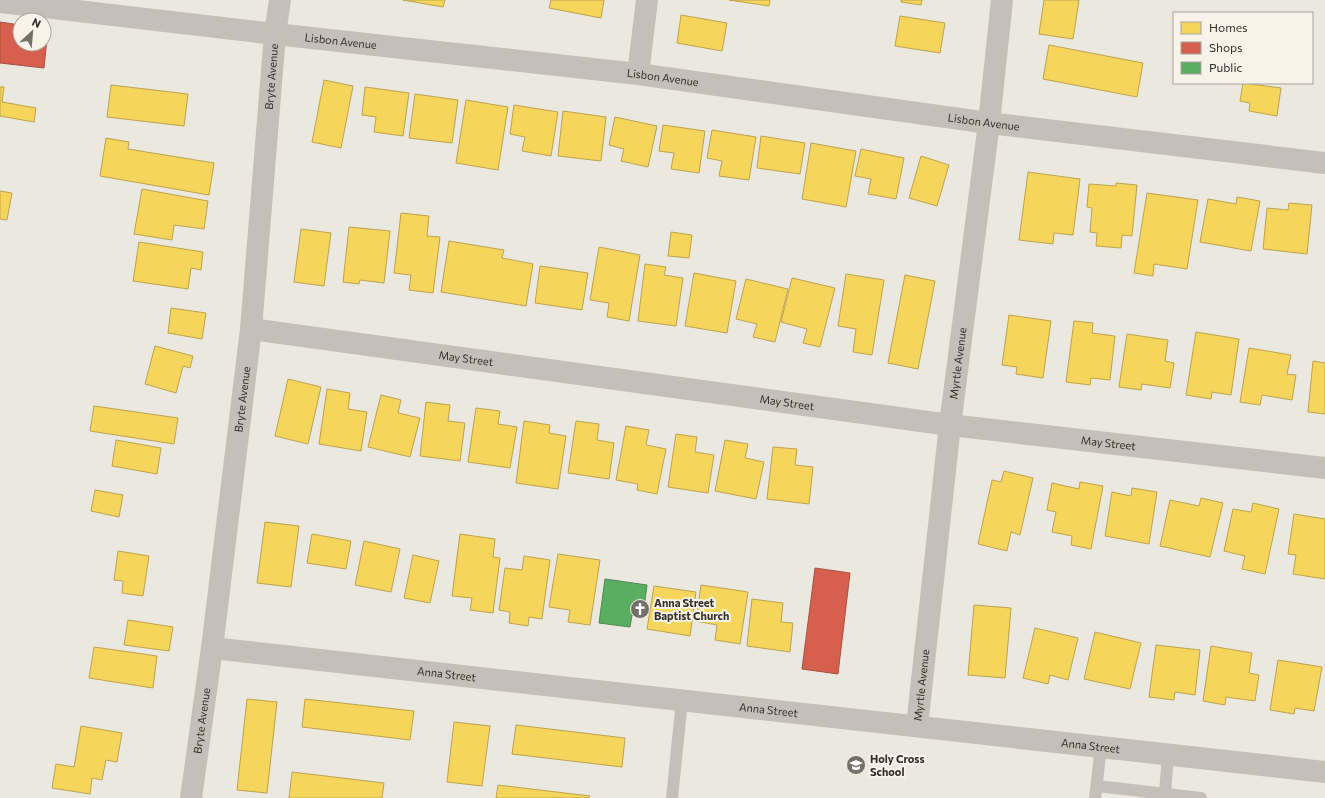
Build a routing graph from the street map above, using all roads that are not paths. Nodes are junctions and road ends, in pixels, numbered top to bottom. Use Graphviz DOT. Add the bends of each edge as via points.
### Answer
graph roads {
  1 [pos="280,0"];
  2 [pos="647,0"];
  3 [pos="1002,0"];
  4 [pos="0,2"];
  5 [pos="275,34"];
  6 [pos="638,74"];
  7 [pos="989,123"];
  8 [pos="1325,162"];
  9 [pos="251,329"];
  10 [pos="950,425"];
  11 [pos="1325,468"];
  12 [pos="212,648"];
  13 [pos="682,700"];
  14 [pos="917,726"];
  15 [pos="1101,747"];
  16 [pos="1168,754"];
  17 [pos="1325,772"];
  18 [pos="1097,786"];
  19 [pos="1165,793"];
  20 [pos="191,798"];
  21 [pos="672,798"];
  22 [pos="1095,798"];
  23 [pos="1201,798"];
  1 -- 5 [label="street, Bryte Avenue"];
  2 -- 6 [label="street"];
  3 -- 7 [label="street, Myrtle Avenue"];
  4 -- 5 [label="street, Lisbon Avenue"];
  5 -- 6 [label="street, Lisbon Avenue"];
  5 -- 9 [label="street, Bryte Avenue"];
  6 -- 7 [label="street, Lisbon Avenue"];
  7 -- 8 [label="street, Lisbon Avenue"];
  7 -- 10 [label="street, Myrtle Avenue"];
  9 -- 10 [label="street, May Street"];
  9 -- 12 [label="street, Bryte Avenue"];
  10 -- 11 [label="street, May Street"];
  10 -- 14 [label="street, Myrtle Avenue"];
  12 -- 13 [label="street, Anna Street"];
  12 -- 20 [label="street, Bryte Avenue"];
  13 -- 14 [label="street, Anna Street"];
  13 -- 21 [label="lane"];
  14 -- 15 [label="street, Anna Street"];
  15 -- 16 [label="street, Anna Street"];
  15 -- 18 [label="lane"];
  16 -- 17 [label="street, Anna Street"];
  16 -- 19 [label="lane"];
  18 -- 19 [label="lane"];
  18 -- 22 [label="lane"];
  19 -- 23 [label="lane"];
}
